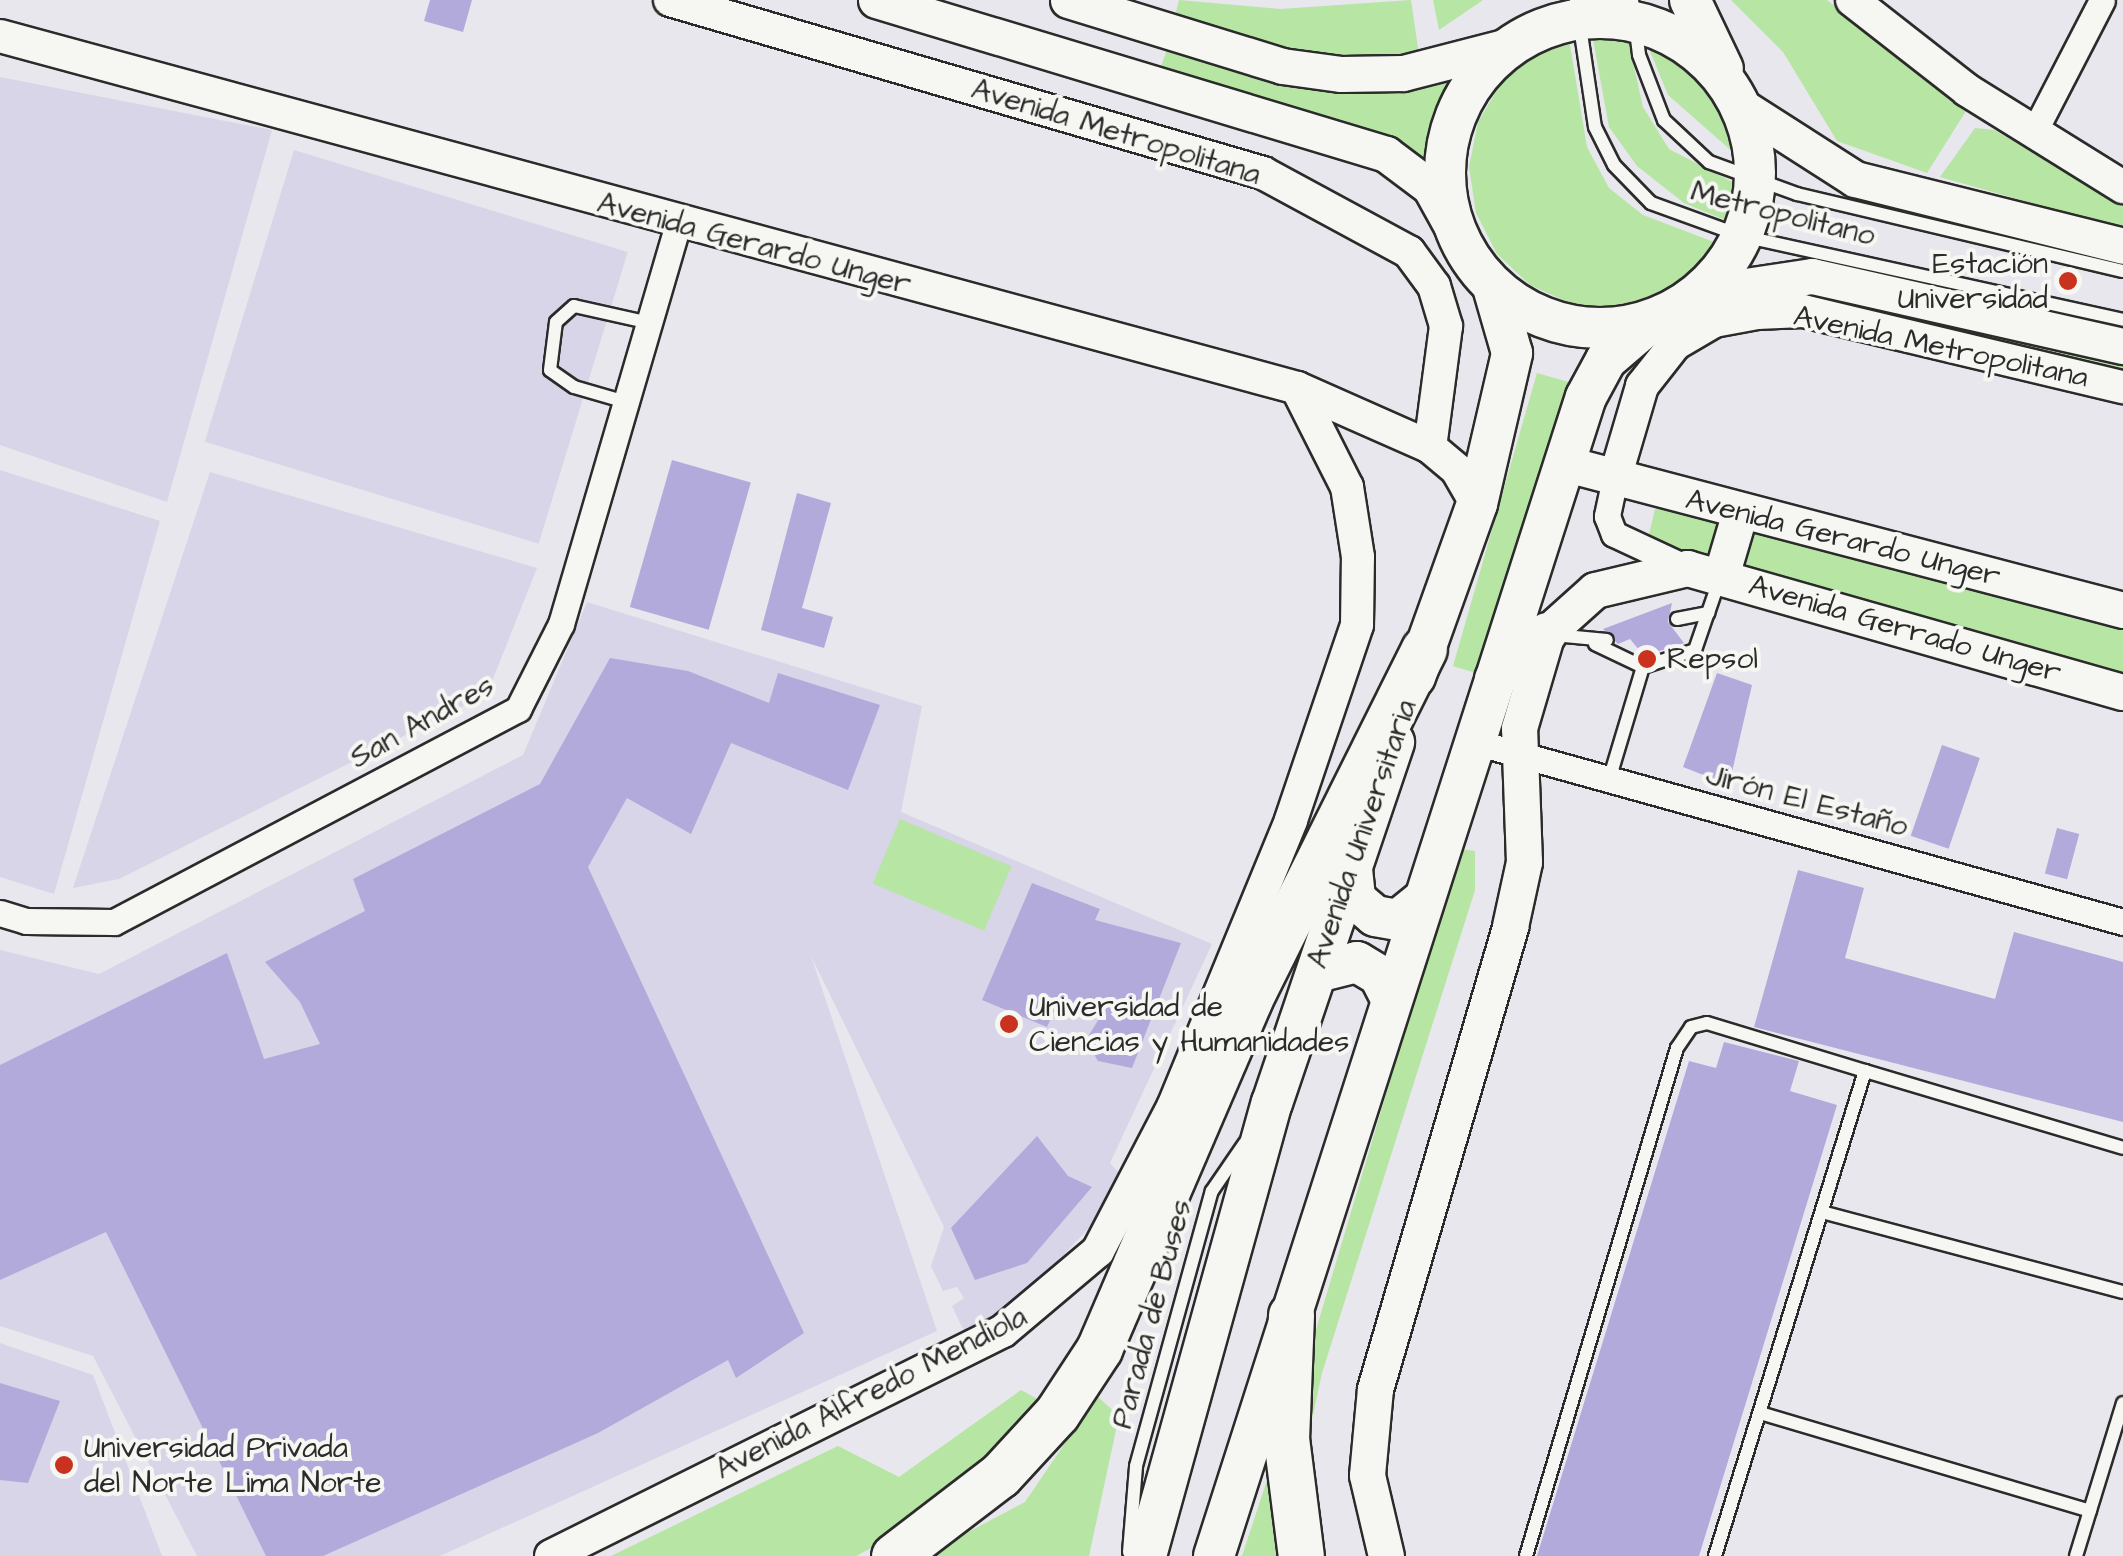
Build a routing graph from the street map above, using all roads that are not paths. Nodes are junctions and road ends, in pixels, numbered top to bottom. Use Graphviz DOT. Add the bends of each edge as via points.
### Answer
graph roads {
  1 [pos="670,0"];
  2 [pos="876,0"];
  3 [pos="1690,0"];
  4 [pos="1852,0"];
  5 [pos="2102,0"];
  6 [pos="1082,2"];
  7 [pos="1577,9"];
  8 [pos="1633,10"];
  9 [pos="1521,27"];
  10 [pos="0,36"];
  11 [pos="1736,96"];
  12 [pos="2034,132"];
  13 [pos="1755,180"];
  14 [pos="2123,186"];
  15 [pos="678,224"];
  16 [pos="1742,236"];
  17 [pos="1461,243"];
  18 [pos="2123,246"];
  19 [pos="2123,271"];
  20 [pos="1494,287"];
  21 [pos="1699,293"];
  22 [pos="1654,318"];
  23 [pos="2123,320"];
  24 [pos="650,323"];
  25 [pos="2123,346"];
  26 [pos="1298,388"];
  27 [pos="2123,388"];
  28 [pos="628,402"];
  29 [pos="1430,447"];
  30 [pos="1564,463"];
  31 [pos="1615,478"];
  32 [pos="1477,504"];
  33 [pos="1740,512"];
  34 [pos="1704,572"];
  35 [pos="2123,610"];
  36 [pos="1708,613"];
  37 [pos="1677,618"];
  38 [pos="1547,634"];
  39 [pos="1424,649"];
  40 [pos="1643,667"];
  41 [pos="1495,679"];
  42 [pos="2123,692"];
  43 [pos="1474,742"];
  44 [pos="1521,755"];
  45 [pos="1608,780"];
  46 [pos="1352,869"];
  47 [pos="1424,899"];
  48 [pos="0,913"];
  49 [pos="2123,922"];
  50 [pos="1276,946"];
  51 [pos="1316,972"];
  52 [pos="1392,1000"];
  53 [pos="1866,1072"];
  54 [pos="1272,1103"];
  55 [pos="1173,1106"];
  56 [pos="2123,1148"];
  57 [pos="1822,1212"];
  58 [pos="2123,1292"];
  59 [pos="1291,1316"];
  60 [pos="2123,1403"];
  61 [pos="1760,1413"];
  62 [pos="2090,1511"];
  63 [pos="551,1556"];
  64 [pos="894,1556"];
  65 [pos="1129,1556"];
  66 [pos="1146,1556"];
  67 [pos="1214,1556"];
  68 [pos="1301,1556"];
  69 [pos="1386,1556"];
  70 [pos="1526,1556"];
  71 [pos="1715,1556"];
  72 [pos="2076,1556"];
  1 -- 29 [label="street, Avenida Metropolitana" via="1263,173 1408,252 1434,286 1446,326"];
  2 -- 17 [label="main road, Avenida Metropolitana" via="1386,154 1430,187"];
  3 -- 11 [label="main road"];
  4 -- 12 [label="street"];
  5 -- 12 [label="street"];
  6 -- 9 [label="main road" via="1282,66 1342,74 1432,68"];
  7 -- 8 [label="main road"];
  7 -- 9 [label="main road"];
  7 -- 16 [label="lane, Metropolitano" via="1595,126 1614,166 1651,204"];
  8 -- 11 [label="main road" via="1670,33"];
  8 -- 13 [label="lane, Metropolitano" via="1650,90 1678,139"];
  9 -- 17 [label="main road" via="1472,88 1445,156 1447,201"];
  10 -- 15 [label="street, Avenida Gerardo Unger"];
  11 -- 13 [label="main road"];
  11 -- 18 [label="main road" via="1855,179"];
  12 -- 14 [label="street"];
  13 -- 16 [label="main road"];
  13 -- 19 [label="lane, Metropolitano"];
  15 -- 24 [label="street, San Andres"];
  15 -- 26 [label="street, Avenida Gerardo Unger"];
  16 -- 21 [label="main road"];
  16 -- 23 [label="lane, Metropolitano"];
  17 -- 20 [label="main road"];
  20 -- 22 [label="main road" via="1569,326 1612,328"];
  20 -- 32 [label="main road, Avenida Universitaria" via="1512,353"];
  21 -- 22 [label="main road"];
  21 -- 25 [label="main road, Avenida Metropolitana" via="1812,276"];
  22 -- 30 [label="main road" via="1598,372"];
  24 -- 28 [label="street, San Andres"];
  24 -- 28 [label="lane" via="574,306 556,322 550,370 574,387"];
  26 -- 29 [label="street, Avenida Gerardo Unger"];
  26 -- 55 [label="street, Avenida Alfredo Mendiola" via="1347,487 1358,557 1357,625 1291,820"];
  27 -- 31 [label="street, Avenida Metropolitana" via="1803,311 1757,312 1714,322 1675,344 1642,386"];
  28 -- 48 [label="street, San Andres" via="561,624 518,709 114,922 26,922"];
  29 -- 32 [label="street, Avenida Gerardo Unger" via="1458,470"];
  30 -- 31 [label="main road, Avenida Gerardo Unger"];
  30 -- 41 [label="main road"];
  31 -- 33 [label="main road, Avenida Gerardo Unger"];
  31 -- 34 [label="street, Avenida Gerrado Unger" via="1607,516 1614,534"];
  32 -- 39 [label="main road, Avenida Universitaria"];
  33 -- 34 [label="main road"];
  33 -- 35 [label="main road, Avenida Gerardo Unger"];
  34 -- 36 [label="lane"];
  34 -- 38 [label="main road, Avenida Gerrado Unger" via="1595,590"];
  34 -- 42 [label="main road, Avenida Gerrado Unger"];
  36 -- 37 [label="lane"];
  36 -- 40 [label="lane" via="1694,650"];
  38 -- 40 [label="lane" via="1601,642"];
  38 -- 41 [label="main road"];
  38 -- 44 [label="main road" via="1526,687"];
  39 -- 46 [label="main road, Avenida Universitaria"];
  39 -- 50 [label="highway"];
  40 -- 45 [label="lane"];
  41 -- 43 [label="main road"];
  43 -- 44 [label="street, Jirón El Estaño"];
  43 -- 47 [label="main road"];
  44 -- 45 [label="street, Jirón El Estaño"];
  44 -- 69 [label="main road" via="1524,862 1510,926 1375,1389 1367,1474"];
  45 -- 49 [label="street, Jirón El Estaño"];
  46 -- 47 [label="main road" via="1355,899 1375,916 1398,920"];
  46 -- 51 [label="main road, Avenida Universitaria"];
  47 -- 52 [label="main road"];
  50 -- 55 [label="highway"];
  50 -- 64 [label="highway" via="1099,1348 1058,1412 1000,1475"];
  51 -- 52 [label="main road" via="1357,962 1379,975"];
  51 -- 54 [label="main road, Avenida Universitaria"];
  52 -- 59 [label="main road"];
  53 -- 56 [label="lane"];
  53 -- 57 [label="lane"];
  53 -- 70 [label="lane" via="1707,1023 1691,1027 1677,1048"];
  54 -- 65 [label="lane, Parada de Buses" via="1212,1191 1136,1466"];
  54 -- 66 [label="main road, Avenida Universitaria"];
  55 -- 63 [label="street, Avenida Alfredo Mendiola" via="1139,1182 1084,1265 1003,1331"];
  57 -- 58 [label="lane"];
  57 -- 61 [label="lane"];
  59 -- 67 [label="main road"];
  59 -- 68 [label="highway" via="1286,1438"];
  60 -- 62 [label="lane"];
  61 -- 62 [label="lane"];
  61 -- 71 [label="lane"];
  62 -- 72 [label="lane"];
}
